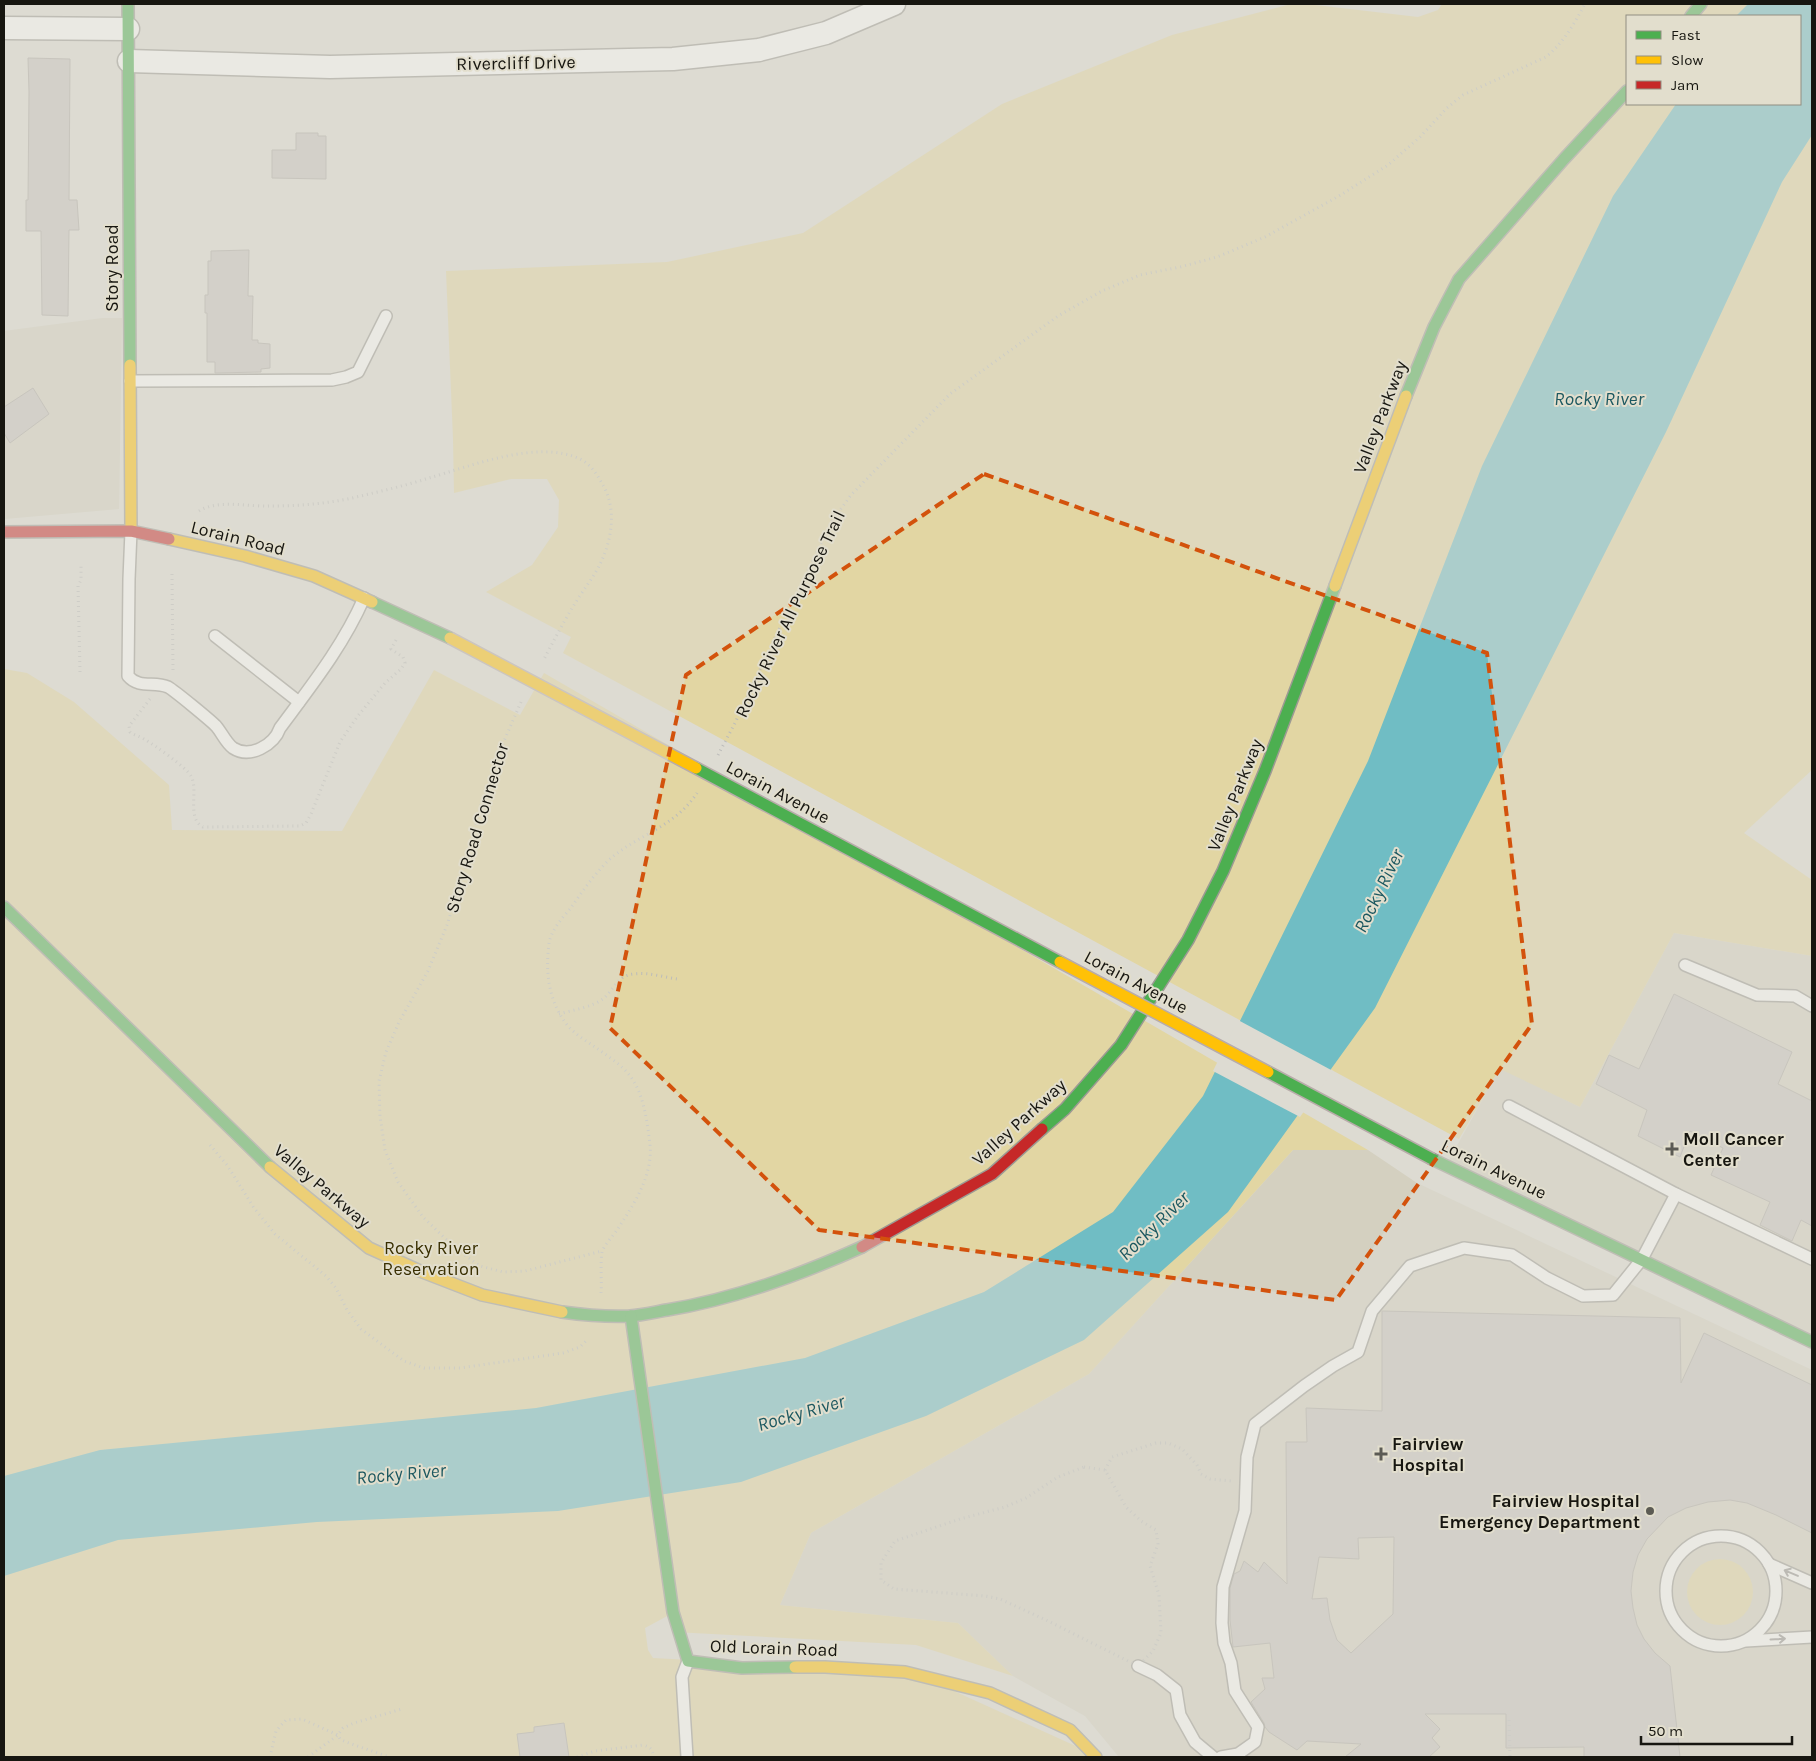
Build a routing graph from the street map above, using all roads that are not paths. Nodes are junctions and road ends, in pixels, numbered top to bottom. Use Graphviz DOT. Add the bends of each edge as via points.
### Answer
graph roads {
  1 [pos="128,4"];
  2 [pos="894,4"];
  3 [pos="1701,4"];
  4 [pos="1692,15"];
  5 [pos="4,28"];
  6 [pos="128,29"];
  7 [pos="129,61"];
  8 [pos="1626,92"];
  9 [pos="386,316"];
  10 [pos="130,381"];
  11 [pos="4,532"];
  12 [pos="131,532"];
  13 [pos="364,598"];
  14 [pos="215,636"];
  15 [pos="450,638"];
  16 [pos="300,702"];
  17 [pos="4,907"];
  18 [pos="1685,965"];
  19 [pos="1812,1006"];
  20 [pos="1509,1106"];
  21 [pos="1676,1194"];
  22 [pos="1642,1259"];
  23 [pos="1812,1259"];
  24 [pos="631,1316"];
  25 [pos="1812,1342"];
  26 [pos="1769,1564"];
  27 [pos="1812,1582"];
  28 [pos="1812,1637"];
  29 [pos="1744,1641"];
  30 [pos="688,1661"];
  31 [pos="1138,1666"];
  32 [pos="687,1757"];
  33 [pos="1096,1757"];
  34 [pos="1212,1757"];
  35 [pos="1221,1757"];
  1 -- 6 [label="street, Story Road"];
  2 -- 7 [label="street, Rivercliff Drive" via="826,33 759,50 674,60 330,67"];
  3 -- 4 [label="street"];
  5 -- 6 [label="street"];
  6 -- 7 [label="street, Story Road"];
  7 -- 10 [label="street, Story Road"];
  8 -- 24 [label="street, Valley Parkway" via="1459,279 1434,327 1410,386 1265,771 1223,871 1188,940 1121,1045 1065,1109 992,1174 874,1242 811,1270 729,1297"];
  9 -- 10 [label="lane" via="358,372 346,377 332,380"];
  10 -- 12 [label="street, Story Road"];
  11 -- 12 [label="street, Lorain Road"];
  12 -- 13 [label="street, Lorain Road" via="244,556 314,576"];
  12 -- 16 [label="lane" via="128,676 132,681 168,687 214,724 232,748 243,752 259,749 278,735"];
  13 -- 15 [label="street, Lorain Road"];
  13 -- 16 [label="lane" via="330,660"];
  14 -- 16 [label="lane"];
  15 -- 22 [label="street, Lorain Avenue, bridge" via="1432,1159"];
  17 -- 24 [label="street, Valley Parkway" via="265,1163 369,1248 482,1295 551,1311"];
  18 -- 19 [label="lane" via="1757,995 1795,996"];
  20 -- 21 [label="lane"];
  21 -- 22 [label="lane"];
  21 -- 23 [label="lane"];
  22 -- 25 [label="street, Lorain Avenue"];
  22 -- 35 [label="lane" via="1613,1295 1606,1296 1583,1296 1512,1255 1464,1248 1410,1266 1372,1311 1358,1352 1304,1386 1255,1424 1247,1457 1245,1511 1223,1587 1222,1624 1235,1691 1258,1727 1255,1742 1238,1754"];
  24 -- 30 [label="street, Old Lorain Road" via="673,1612"];
  27 -- 26 [label="lane, one-way"];
  26 -- 29 [label="lane" via="1775,1581 1775,1599 1770,1616 1759,1631"];
  26 -- 29 [label="lane" via="1758,1550 1742,1540 1724,1536 1706,1538 1690,1545 1676,1558 1668,1574 1669,1610 1678,1626 1692,1638 1708,1644 1726,1646"];
  29 -- 28 [label="lane, one-way"];
  30 -- 32 [label="lane" via="682,1677"];
  30 -- 33 [label="street, Old Lorain Road" via="742,1668 825,1667 905,1672 990,1693 1070,1730"];
  31 -- 34 [label="lane" via="1176,1690 1180,1714 1195,1742"];
}
